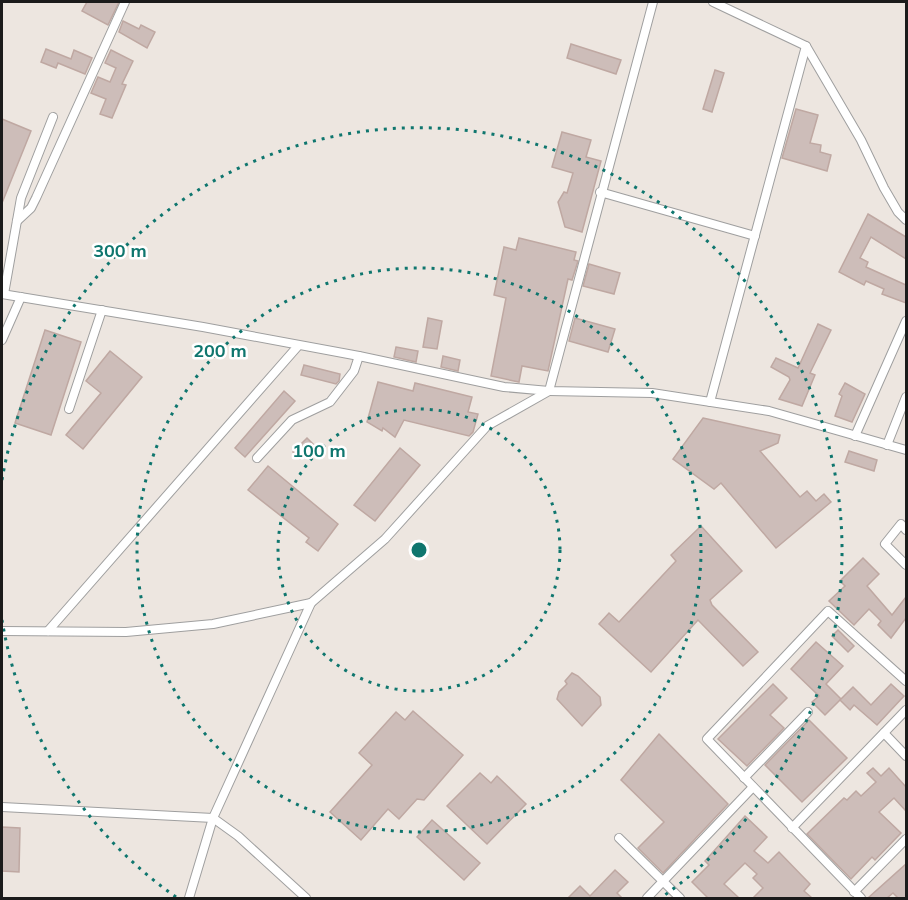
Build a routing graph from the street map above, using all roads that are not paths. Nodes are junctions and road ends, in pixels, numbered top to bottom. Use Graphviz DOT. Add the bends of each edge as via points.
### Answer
graph roads {
  1 [pos="125,2"];
  2 [pos="653,2"];
  3 [pos="713,2"];
  4 [pos="806,46"];
  5 [pos="53,117"];
  6 [pos="600,192"];
  7 [pos="906,220"];
  8 [pos="17,221"];
  9 [pos="755,236"];
  10 [pos="3,294"];
  11 [pos="21,297"];
  12 [pos="102,310"];
  13 [pos="906,321"];
  14 [pos="2,340"];
  15 [pos="298,346"];
  16 [pos="359,356"];
  17 [pos="549,391"];
  18 [pos="906,397"];
  19 [pos="710,402"];
  20 [pos="69,409"];
  21 [pos="855,436"];
  22 [pos="887,445"];
  23 [pos="906,450"];
  24 [pos="257,458"];
  25 [pos="906,530"];
  26 [pos="906,565"];
  27 [pos="311,603"];
  28 [pos="2,631"];
  29 [pos="48,632"];
  30 [pos="906,681"];
  31 [pos="906,710"];
  32 [pos="808,712"];
  33 [pos="884,733"];
  34 [pos="906,756"];
  35 [pos="744,778"];
  36 [pos="753,787"];
  37 [pos="2,807"];
  38 [pos="213,818"];
  39 [pos="792,828"];
  40 [pos="619,838"];
  41 [pos="906,839"];
  42 [pos="664,881"];
  43 [pos="857,895"];
  44 [pos="189,898"];
  45 [pos="306,898"];
  46 [pos="647,898"];
  47 [pos="680,898"];
  1 -- 8 [label="street" via="36,198"];
  2 -- 6 [label="street"];
  3 -- 4 [label="street"];
  4 -- 7 [label="street" via="884,188"];
  4 -- 9 [label="street"];
  5 -- 8 [label="street" via="21,198"];
  6 -- 9 [label="street"];
  6 -- 17 [label="street"];
  8 -- 10 [label="street"];
  9 -- 19 [label="street"];
  10 -- 11 [label="street"];
  11 -- 12 [label="street"];
  11 -- 14 [label="street"];
  12 -- 15 [label="street"];
  12 -- 20 [label="street"];
  13 -- 21 [label="street"];
  15 -- 16 [label="street"];
  15 -- 29 [label="street"];
  16 -- 17 [label="street" via="492,385"];
  16 -- 24 [label="street" via="354,371 330,402 292,420"];
  17 -- 19 [label="street" via="652,393"];
  17 -- 27 [label="street" via="487,426 385,539"];
  18 -- 22 [label="street"];
  19 -- 21 [label="street" via="770,411"];
  21 -- 22 [label="street"];
  22 -- 23 [label="street"];
  25 -- 26 [label="street" via="901,524 885,544"];
  27 -- 29 [label="street" via="213,624 126,632"];
  27 -- 38 [label="street"];
  28 -- 29 [label="street"];
  30 -- 35 [label="street" via="828,611 707,739"];
  31 -- 33 [label="street"];
  32 -- 35 [label="street"];
  33 -- 34 [label="street"];
  33 -- 39 [label="street"];
  35 -- 36 [label="street"];
  36 -- 39 [label="street"];
  36 -- 42 [label="street"];
  37 -- 38 [label="street"];
  38 -- 44 [label="street"];
  38 -- 45 [label="street"];
  39 -- 43 [label="street"];
  40 -- 42 [label="street"];
  41 -- 43 [label="street"];
  42 -- 46 [label="street"];
  42 -- 47 [label="street"];
}
